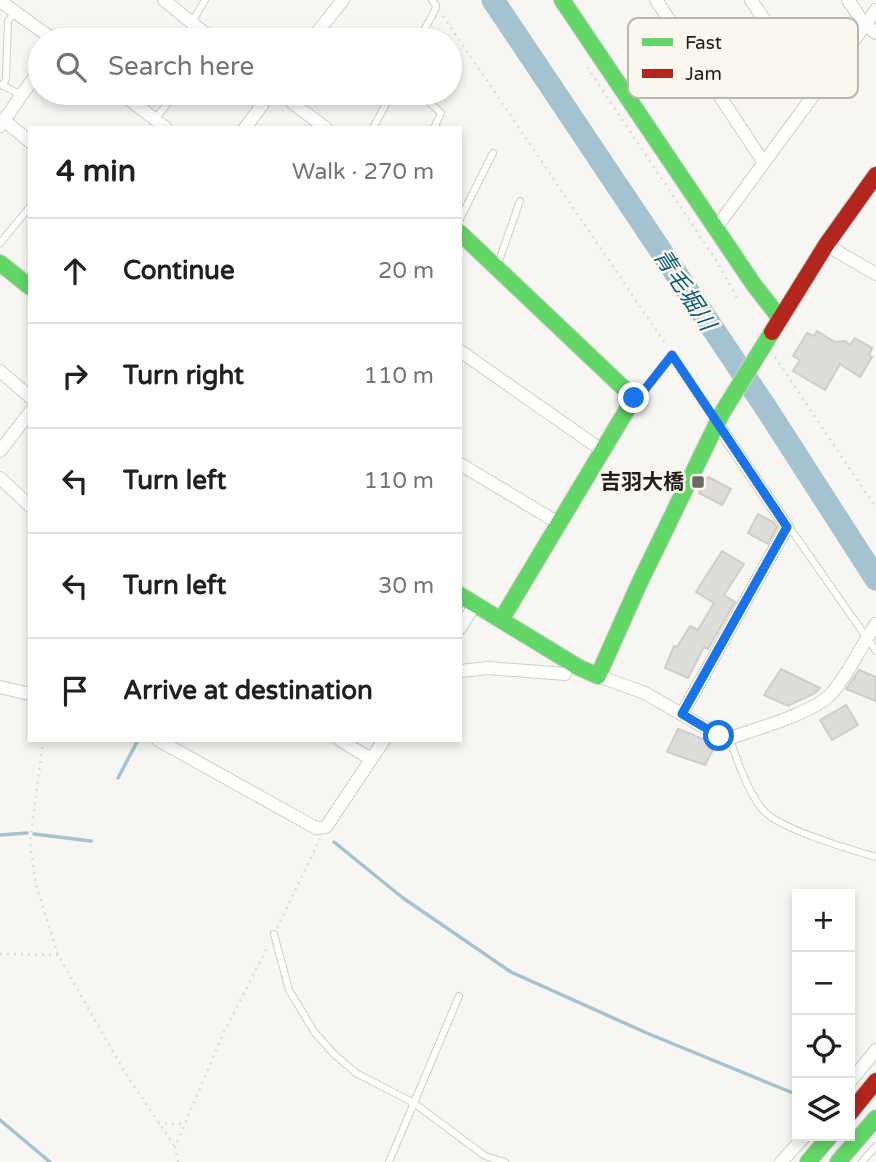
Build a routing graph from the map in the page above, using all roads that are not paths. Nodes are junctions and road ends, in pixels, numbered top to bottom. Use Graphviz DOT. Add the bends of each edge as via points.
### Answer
graph roads {
  1 [pos="164,0"];
  2 [pos="205,0"];
  3 [pos="343,0"];
  4 [pos="563,0"];
  5 [pos="656,0"];
  6 [pos="751,0"];
  7 [pos="848,0"];
  8 [pos="0,1"];
  9 [pos="434,3"];
  10 [pos="876,10"];
  11 [pos="16,12"];
  12 [pos="668,18"];
  13 [pos="763,18"];
  14 [pos="192,22"];
  15 [pos="38,28"];
  16 [pos="199,28"];
  17 [pos="321,28"];
  18 [pos="424,28"];
  19 [pos="871,29"];
  20 [pos="858,44"];
  21 [pos="2,85"];
  22 [pos="28,85"];
  23 [pos="21,95"];
  24 [pos="628,97"];
  25 [pos="629,98"];
  26 [pos="721,98"];
  27 [pos="811,98"];
  28 [pos="137,105"];
  29 [pos="166,105"];
  30 [pos="262,105"];
  31 [pos="295,105"];
  32 [pos="385,105"];
  33 [pos="432,105"];
  34 [pos="155,119"];
  35 [pos="2,123"];
  36 [pos="164,126"];
  37 [pos="246,126"];
  38 [pos="323,126"];
  39 [pos="374,126"];
  40 [pos="436,126"];
  41 [pos="28,141"];
  42 [pos="493,153"];
  43 [pos="764,163"];
  44 [pos="876,174"];
  45 [pos="520,201"];
  46 [pos="28,209"];
  47 [pos="462,215"];
  48 [pos="716,228"];
  49 [pos="462,235"];
  50 [pos="0,243"];
  51 [pos="826,245"];
  52 [pos="0,263"];
  53 [pos="493,264"];
  54 [pos="876,274"];
  55 [pos="28,285"];
  56 [pos="779,317"];
  57 [pos="462,352"];
  58 [pos="0,371"];
  59 [pos="28,395"];
  60 [pos="634,398"];
  61 [pos="28,415"];
  62 [pos="719,417"];
  63 [pos="0,451"];
  64 [pos="603,451"];
  65 [pos="462,465"];
  66 [pos="0,478"];
  67 [pos="28,504"];
  68 [pos="560,524"];
  69 [pos="787,527"];
  70 [pos="462,596"];
  71 [pos="475,604"];
  72 [pos="501,620"];
  73 [pos="462,625"];
  74 [pos="870,632"];
  75 [pos="876,651"];
  76 [pos="462,671"];
  77 [pos="565,674"];
  78 [pos="598,676"];
  79 [pos="0,687"];
  80 [pos="28,694"];
  81 [pos="682,714"];
  82 [pos="730,738"];
  83 [pos="162,742"];
  84 [pos="343,742"];
  85 [pos="383,742"];
  86 [pos="371,759"];
  87 [pos="876,857"];
  88 [pos="274,934"];
  89 [pos="459,996"];
  90 [pos="876,1050"];
  91 [pos="853,1078"];
  92 [pos="876,1081"];
  93 [pos="414,1103"];
  94 [pos="855,1107"];
  95 [pos="876,1118"];
  96 [pos="800,1141"];
  97 [pos="826,1141"];
  98 [pos="876,1146"];
  99 [pos="389,1162"];
  100 [pos="505,1162"];
  101 [pos="781,1162"];
  102 [pos="808,1162"];
  103 [pos="838,1162"];
  104 [pos="862,1162"];
  1 -- 14 [label="street"];
  2 -- 14 [label="lane"];
  3 -- 17 [label="street"];
  4 -- 24 [label="main road"];
  5 -- 12 [label="street"];
  6 -- 13 [label="street"];
  7 -- 19 [label="street"];
  8 -- 11 [label="street"];
  9 -- 18 [label="lane"];
  10 -- 19 [label="street"];
  11 -- 15 [label="street"];
  11 -- 21 [label="lane" via="8,21"];
  14 -- 16 [label="street"];
  19 -- 20 [label="street"];
  21 -- 23 [label="lane"];
  22 -- 23 [label="street"];
  23 -- 35 [label="street"];
  25 -- 48 [label="main road"];
  26 -- 43 [label="street"];
  27 -- 43 [label="street"];
  28 -- 34 [label="street"];
  29 -- 34 [label="lane"];
  30 -- 37 [label="street"];
  31 -- 38 [label="street"];
  32 -- 39 [label="lane"];
  33 -- 40 [label="lane" via="441,113"];
  34 -- 36 [label="street"];
  35 -- 41 [label="street"];
  42 -- 47 [label="lane"];
  43 -- 48 [label="street"];
  44 -- 51 [label="main road"];
  45 -- 53 [label="lane"];
  46 -- 50 [label="lane"];
  48 -- 56 [label="main road"];
  49 -- 53 [label="main road"];
  51 -- 54 [label="street"];
  51 -- 56 [label="main road"];
  52 -- 55 [label="main road"];
  53 -- 60 [label="main road"];
  56 -- 62 [label="main road" via="767,350"];
  57 -- 64 [label="street"];
  58 -- 59 [label="street"];
  60 -- 62 [label="lane" via="672,355"];
  60 -- 64 [label="main road"];
  61 -- 63 [label="street"];
  62 -- 69 [label="street"];
  62 -- 78 [label="main road"];
  64 -- 68 [label="main road"];
  65 -- 68 [label="street"];
  66 -- 67 [label="street"];
  68 -- 72 [label="main road"];
  69 -- 74 [label="lane"];
  69 -- 81 [label="street"];
  70 -- 71 [label="main road"];
  71 -- 72 [label="main road"];
  71 -- 73 [label="street"];
  72 -- 78 [label="main road"];
  74 -- 75 [label="lane"];
  74 -- 82 [label="street" via="824,699 805,711"];
  76 -- 77 [label="street" via="488,668"];
  78 -- 81 [label="street" via="645,693"];
  79 -- 80 [label="street"];
  81 -- 82 [label="street"];
  82 -- 87 [label="lane" via="758,806 769,816"];
  83 -- 86 [label="street" via="316,828 326,827"];
  84 -- 86 [label="street"];
  85 -- 86 [label="street"];
  88 -- 93 [label="lane" via="289,990 315,1032 356,1073"];
  89 -- 93 [label="lane"];
  90 -- 91 [label="street"];
  92 -- 94 [label="main road"];
  93 -- 99 [label="lane"];
  93 -- 100 [label="lane" via="485,1156"];
  95 -- 103 [label="main road"];
  96 -- 101 [label="street"];
  97 -- 102 [label="main road"];
  98 -- 104 [label="lane"];
}
